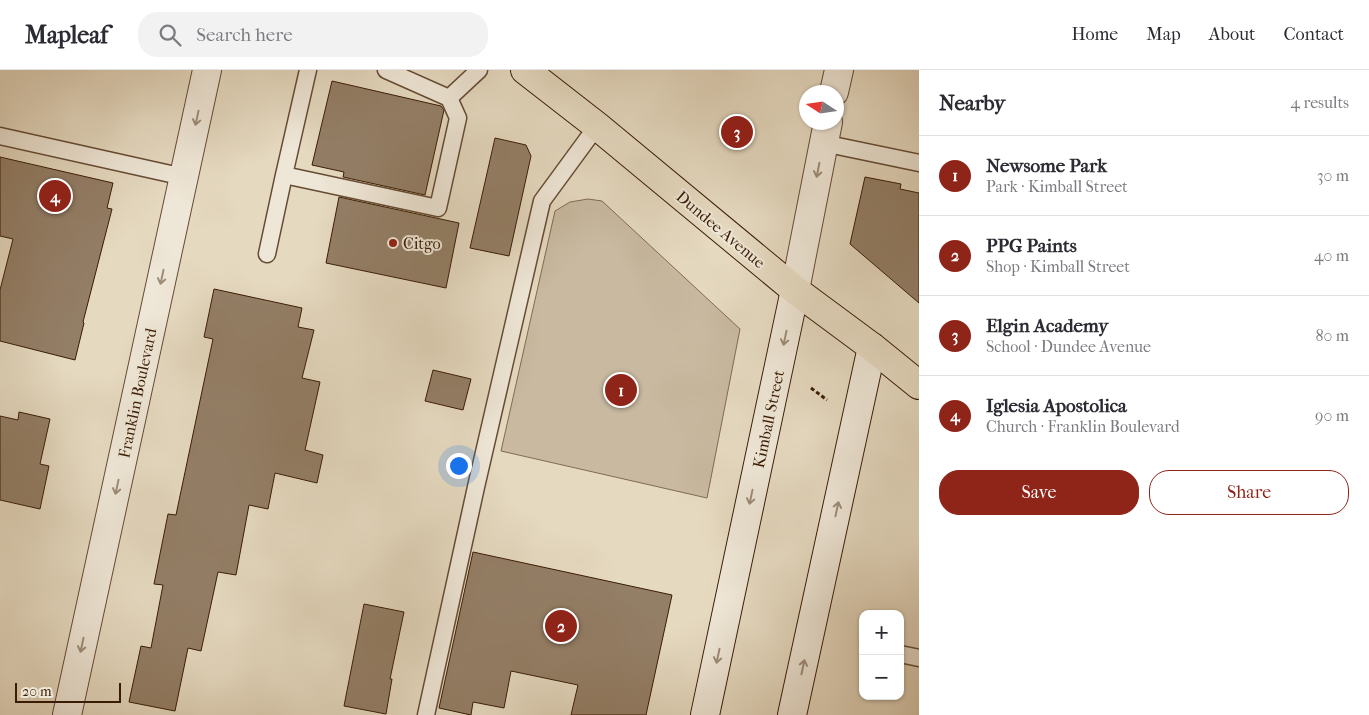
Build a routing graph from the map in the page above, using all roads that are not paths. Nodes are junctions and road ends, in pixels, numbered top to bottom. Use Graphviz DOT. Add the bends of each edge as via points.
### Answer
graph roads {
  1 [pos="207,70"];
  2 [pos="308,70"];
  3 [pos="386,70"];
  4 [pos="479,70"];
  5 [pos="525,70"];
  6 [pos="839,70"];
  7 [pos="836,85"];
  8 [pos="449,98"];
  9 [pos="597,126"];
  10 [pos="825,133"];
  11 [pos="0,136"];
  12 [pos="919,163"];
  13 [pos="284,175"];
  14 [pos="184,177"];
  15 [pos="267,254"];
  16 [pos="795,290"];
  17 [pos="872,347"];
  18 [pos="919,385"];
  19 [pos="904,655"];
  20 [pos="919,658"];
  21 [pos="67,715"];
  22 [pos="426,715"];
  23 [pos="706,715"];
  24 [pos="792,715"];
  1 -- 14 [label="street, Franklin Boulevard, one-way"];
  2 -- 13 [label="lane"];
  3 -- 8 [label="lane"];
  4 -- 8 [label="lane"];
  5 -- 9 [label="main road, Dundee Avenue"];
  6 -- 7 [label="street"];
  8 -- 13 [label="lane" via="458,118 438,208"];
  9 -- 16 [label="main road, Dundee Avenue"];
  9 -- 22 [label="lane" via="542,201"];
  10 -- 12 [label="lane"];
  10 -- 16 [label="street, Kimball Street, one-way"];
  11 -- 14 [label="lane"];
  13 -- 15 [label="lane"];
  14 -- 21 [label="street, Franklin Boulevard, one-way"];
  16 -- 17 [label="main road, Dundee Avenue"];
  16 -- 23 [label="street, Kimball Street, one-way"];
  17 -- 18 [label="main road, Dundee Avenue"];
  24 -- 17 [label="street, one-way"];
  19 -- 20 [label="lane"];
}
